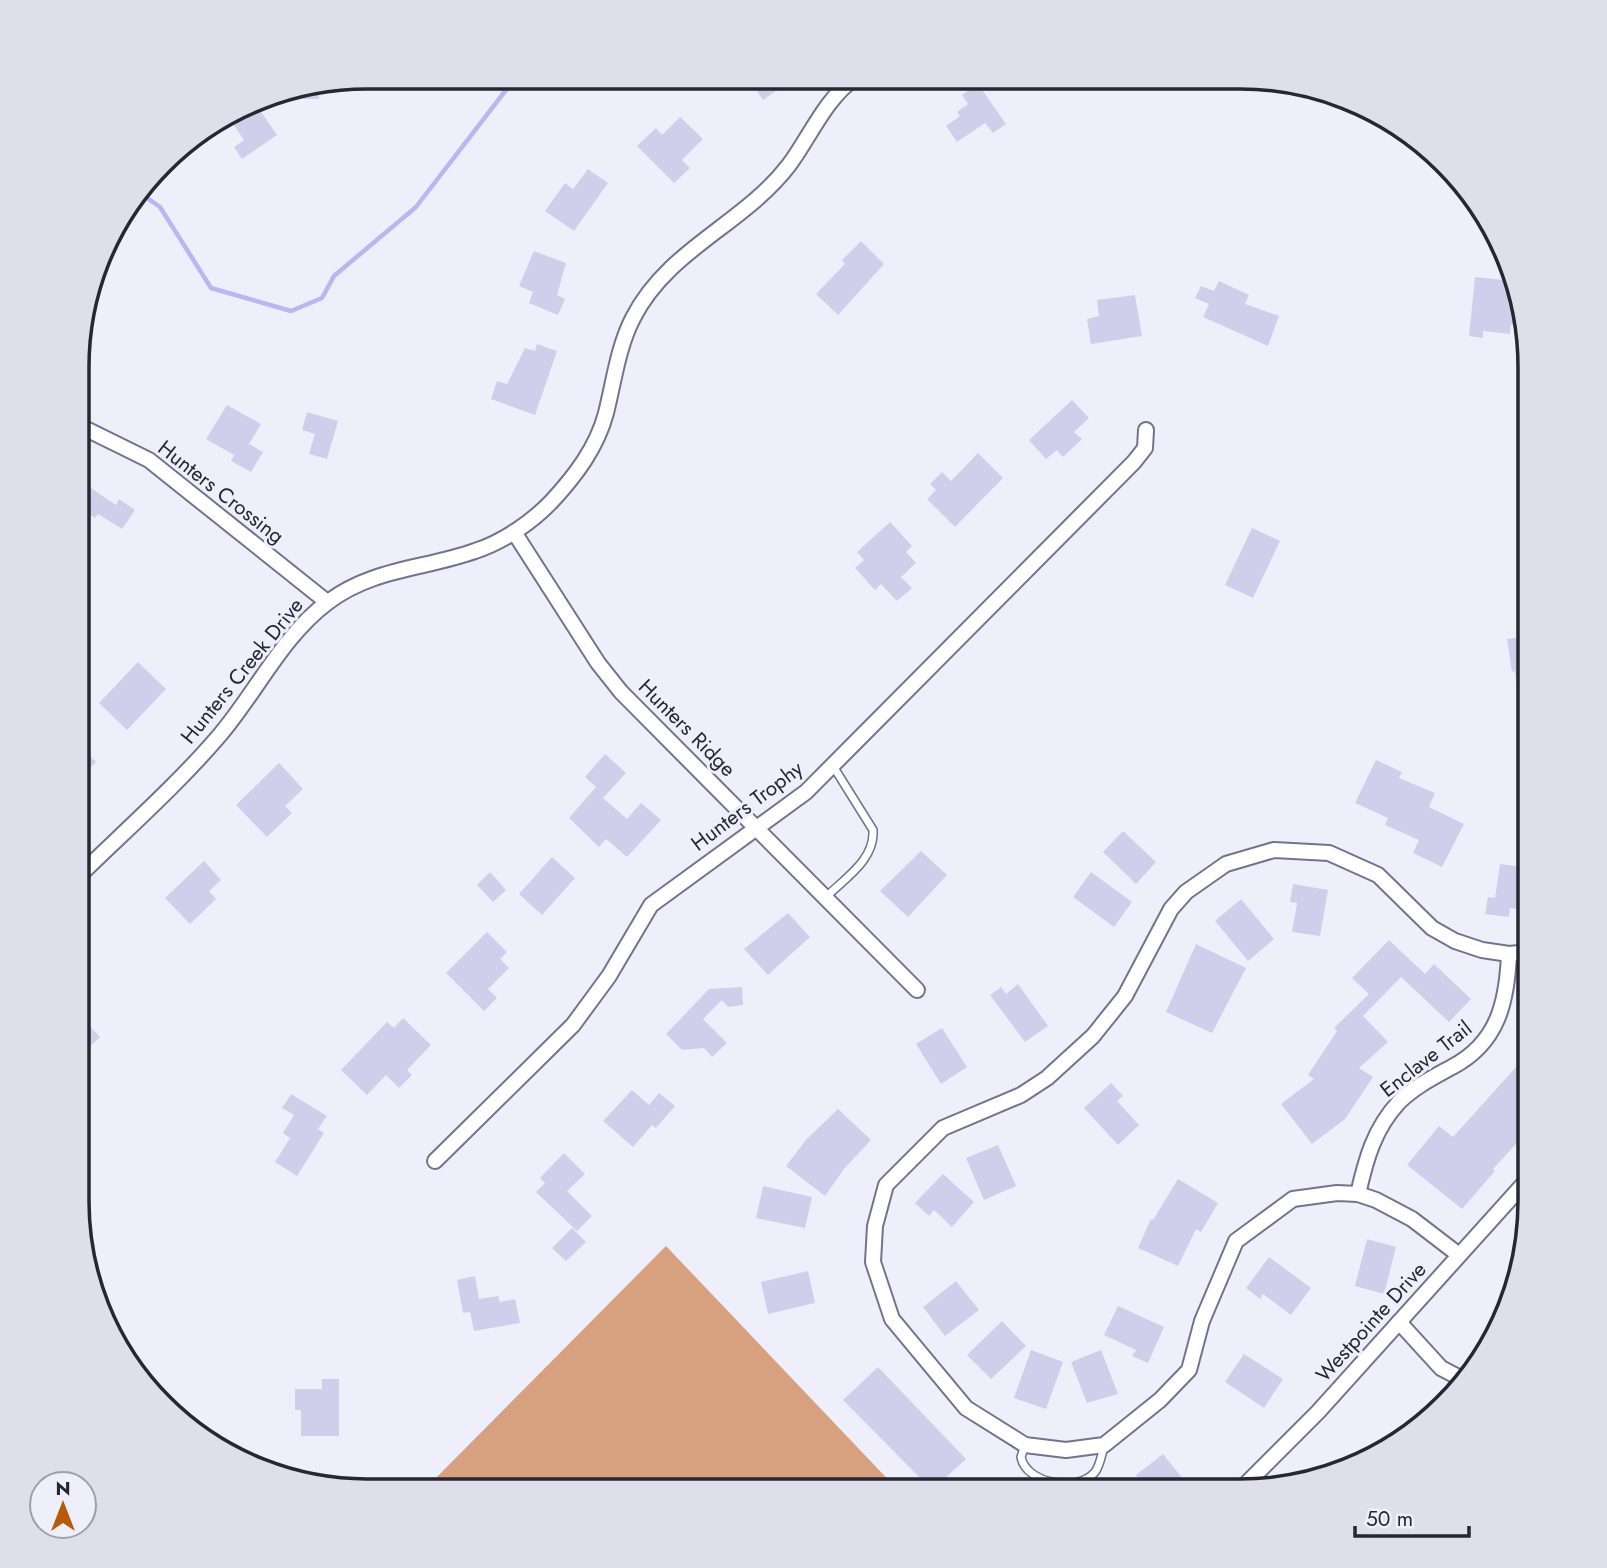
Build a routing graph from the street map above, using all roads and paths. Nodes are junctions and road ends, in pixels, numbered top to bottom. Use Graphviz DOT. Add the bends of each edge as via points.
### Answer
graph roads {
  1 [pos="844,89"];
  2 [pos="89,430"];
  3 [pos="1146,430"];
  4 [pos="514,532"];
  5 [pos="327,602"];
  6 [pos="833,765"];
  7 [pos="757,828"];
  8 [pos="89,866"];
  9 [pos="825,898"];
  10 [pos="1518,953"];
  11 [pos="1509,954"];
  12 [pos="918,990"];
  13 [pos="435,1161"];
  14 [pos="1518,1190"];
  15 [pos="1358,1194"];
  16 [pos="1459,1255"];
  17 [pos="1399,1322"];
  18 [pos="1456,1376"];
  19 [pos="1025,1445"];
  20 [pos="1104,1445"];
  21 [pos="1252,1478"];
  22 [pos="1041,1479"];
  23 [pos="1086,1479"];
  1 -- 4 [label="street, Hunters Creek Drive" via="788,167 759,198 683,255 653,285 624,339 605,415 585,461 548,504"];
  2 -- 5 [label="street, Hunters Crossing" via="149,460"];
  3 -- 6 [label="street, Hunters Trophy" via="1145,448 1134,462"];
  4 -- 5 [label="street, Hunters Creek Drive" via="477,551 382,573"];
  4 -- 7 [label="street, Hunters Ridge" via="615,685"];
  5 -- 8 [label="street, Hunters Creek Drive" via="282,649 205,751"];
  6 -- 7 [label="street, Hunters Trophy" via="806,792"];
  6 -- 9 [label="lane" via="873,830 874,842 869,856"];
  7 -- 9 [label="street, Hunters Ridge"];
  7 -- 13 [label="street, Hunters Trophy" via="651,905 580,1017"];
  9 -- 12 [label="street, Hunters Ridge"];
  10 -- 11 [label="street"];
  11 -- 15 [label="street, Enclave Trail" via="1506,996 1494,1029 1470,1056 1417,1087 1388,1115 1370,1147"];
  11 -- 19 [label="street" via="1455,941 1432,928 1378,876 1356,863 1302,850 1249,855 1205,877 1171,909 1125,996 1071,1057 1021,1095 943,1128 886,1185 873,1262 892,1319 965,1408"];
  14 -- 16 [label="street, Westpointe Drive"];
  15 -- 16 [label="street" via="1405,1214"];
  15 -- 20 [label="street" via="1293,1199 1236,1241 1202,1321 1189,1370"];
  16 -- 17 [label="street, Westpointe Drive"];
  17 -- 18 [label="street" via="1441,1368"];
  17 -- 21 [label="street, Westpointe Drive"];
  19 -- 20 [label="street" via="1066,1450"];
  19 -- 22 [label="lane" via="1021,1457 1029,1472"];
  20 -- 23 [label="lane" via="1096,1472"];
}
